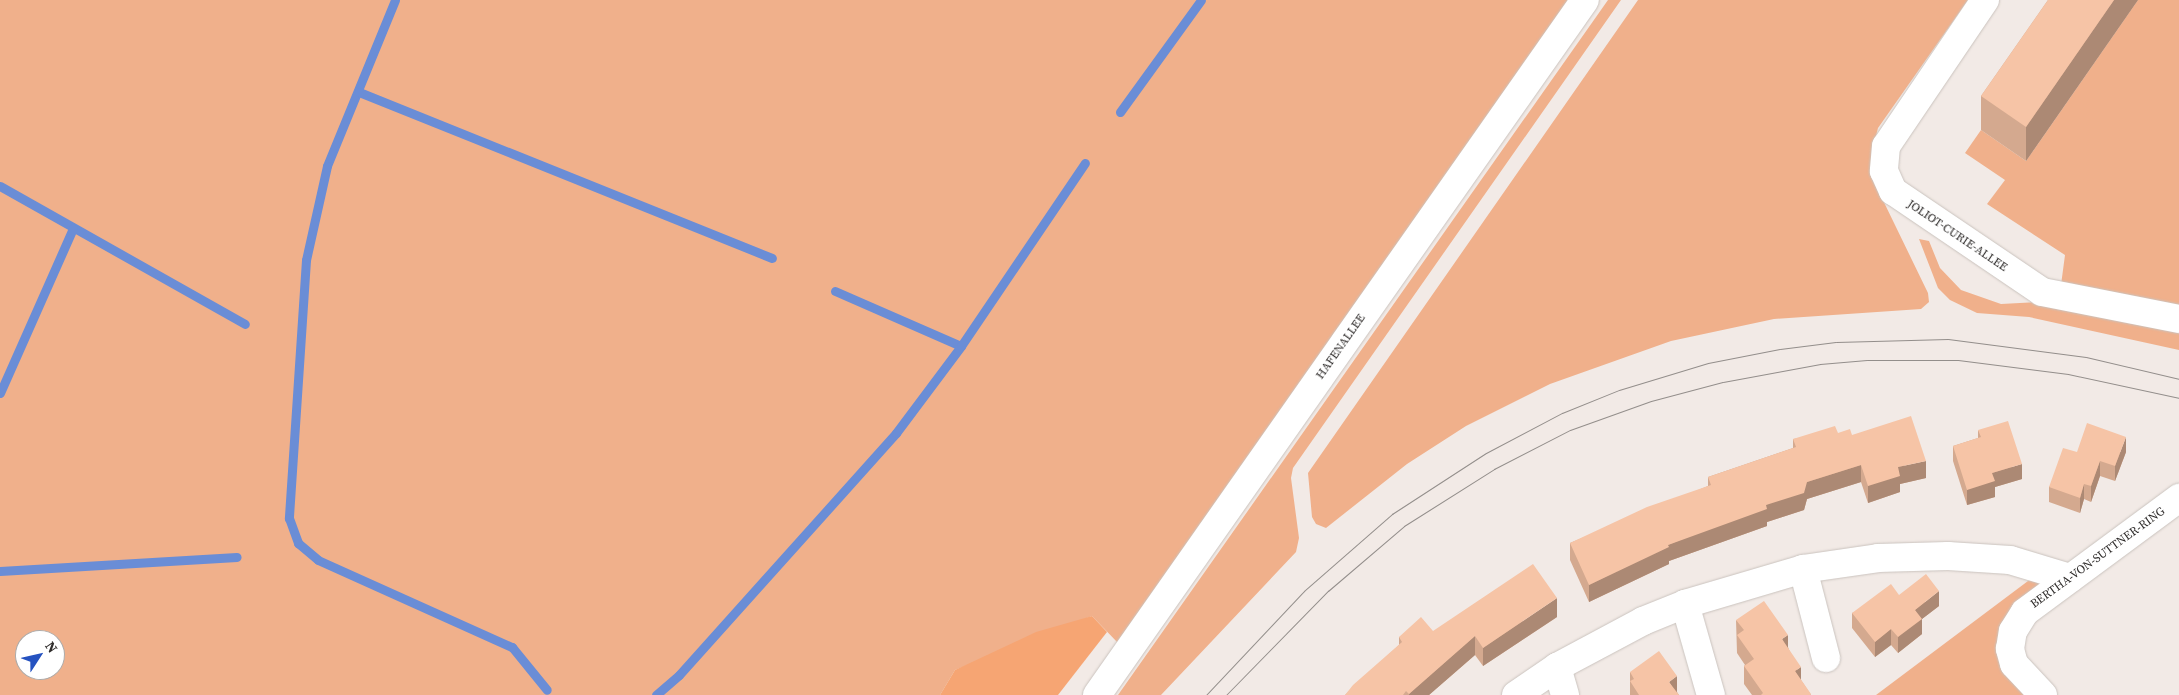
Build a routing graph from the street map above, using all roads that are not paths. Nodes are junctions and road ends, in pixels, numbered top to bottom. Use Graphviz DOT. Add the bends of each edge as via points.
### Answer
graph roads {
  1 [pos="1585,0"];
  2 [pos="1985,0"];
  3 [pos="2179,319"];
  4 [pos="2179,498"];
  5 [pos="1803,568"];
  6 [pos="2070,578"];
  7 [pos="1685,604"];
  8 [pos="1826,658"];
  9 [pos="1557,667"];
  10 [pos="1097,695"];
  11 [pos="1516,695"];
  12 [pos="1565,695"];
  13 [pos="1711,695"];
  14 [pos="2043,695"];
  1 -- 10 [label="street, HAFENALLEE"];
  2 -- 3 [label="street, JOLIOT-CURIE-ALLEE" via="1886,148 1884,171 1893,191 2042,292"];
  4 -- 6 [label="street, BERTHA-VON-SUTTNER-RING"];
  5 -- 6 [label="street" via="1878,558 1948,556 2010,560"];
  5 -- 7 [label="street"];
  5 -- 8 [label="street"];
  6 -- 14 [label="street, BERTHA-VON-SUTTNER-RING" via="2024,612 2012,631 2010,649 2014,664"];
  7 -- 9 [label="street" via="1643,621"];
  7 -- 13 [label="street"];
  9 -- 11 [label="street"];
  9 -- 12 [label="street"];
}
